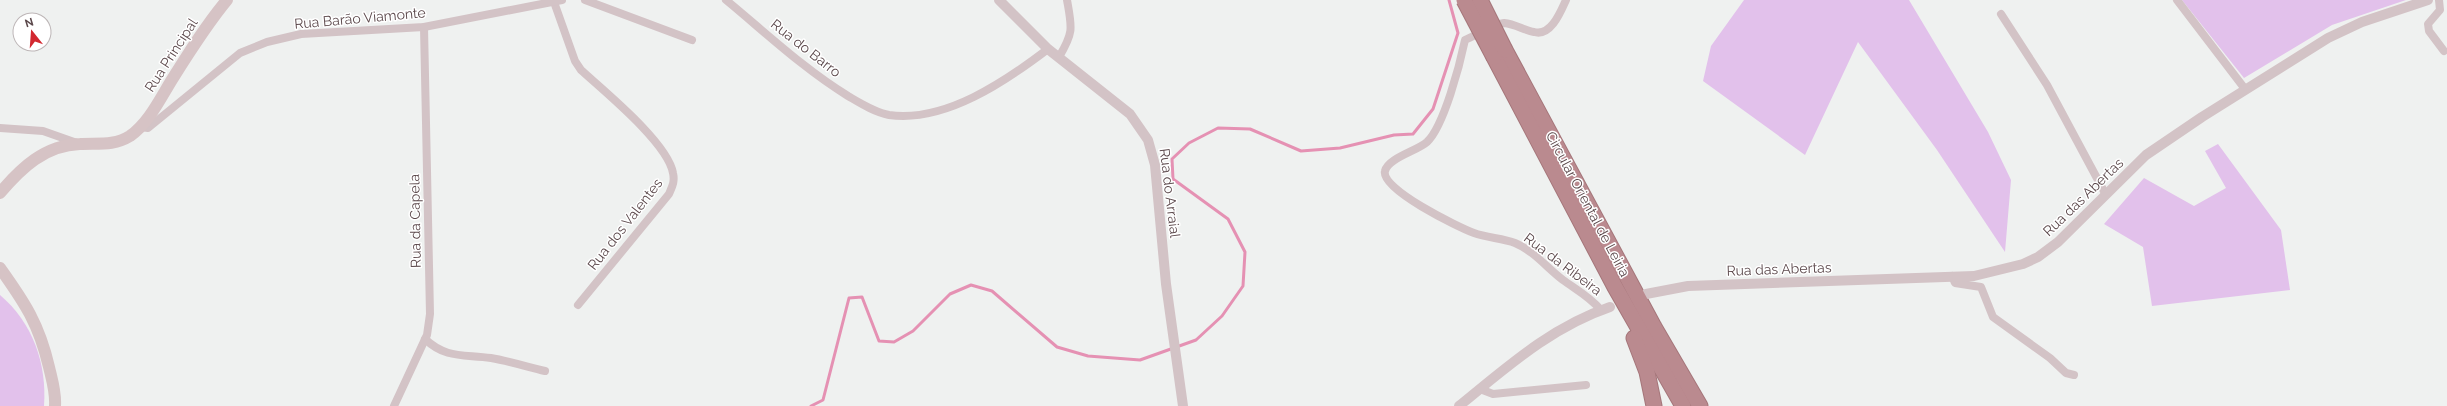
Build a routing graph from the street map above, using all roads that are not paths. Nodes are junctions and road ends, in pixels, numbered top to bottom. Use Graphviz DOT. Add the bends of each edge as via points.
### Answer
graph roads {
  1 [pos="227,0"];
  2 [pos="585,0"];
  3 [pos="726,0"];
  4 [pos="999,0"];
  5 [pos="1067,0"];
  6 [pos="1464,0"];
  7 [pos="1480,0"];
  8 [pos="1566,0"];
  9 [pos="2177,0"];
  10 [pos="2439,0"];
  11 [pos="558,1"];
  12 [pos="2423,1"];
  13 [pos="2001,14"];
  14 [pos="424,27"];
  15 [pos="692,40"];
  16 [pos="1048,48"];
  17 [pos="2444,51"];
  18 [pos="1499,53"];
  19 [pos="1059,57"];
  20 [pos="2245,89"];
  21 [pos="141,126"];
  22 [pos="0,128"];
  23 [pos="79,144"];
  24 [pos="0,193"];
  25 [pos="2106,195"];
  26 [pos="0,268"];
  27 [pos="1952,276"];
  28 [pos="1615,287"];
  29 [pos="1646,294"];
  30 [pos="578,305"];
  31 [pos="1605,308"];
  32 [pos="425,339"];
  33 [pos="545,371"];
  34 [pos="2074,375"];
  35 [pos="1586,385"];
  36 [pos="1480,389"];
  37 [pos="55,406"];
  38 [pos="394,406"];
  39 [pos="1183,406"];
  40 [pos="1459,406"];
  41 [pos="1654,406"];
  42 [pos="1683,406"];
  43 [pos="1700,406"];
  1 -- 21 [label="main road, Rua Principal" via="203,30"];
  2 -- 15 [label="street"];
  3 -- 16 [label="street, Rua do Barro" via="818,77 865,106 888,115 906,116 954,106 1014,75"];
  4 -- 16 [label="street, Rua do Arraial"];
  5 -- 19 [label="street" via="1072,28 1070,39"];
  6 -- 18 [label="highway, Circular Oriental de Leiria, bridge"];
  7 -- 18 [label="highway, Circular Oriental de Leiria, bridge"];
  8 -- 31 [label="street, Rua da Ribeira" via="1555,22 1544,31 1535,33 1503,23 1465,40 1456,75 1434,132 1426,143 1390,162 1385,170 1385,176 1390,184 1404,195 1446,220 1474,233 1515,243 1524,248 1563,280"];
  9 -- 20 [label="street"];
  10 -- 17 [label="street" via="2440,10 2428,24 2429,31"];
  11 -- 14 [label="street, Rua Barão Viamonte"];
  11 -- 30 [label="street, Rua dos Valentes" via="572,54 581,70 639,122 667,160 673,172 674,182 669,194"];
  12 -- 20 [label="street, Rua das Abertas" via="2339,32"];
  13 -- 25 [label="street" via="2047,85"];
  14 -- 21 [label="street, Rua Barão Viamonte" via="301,34 267,42 240,53 148,128"];
  14 -- 32 [label="street, Rua da Capela" via="430,314"];
  16 -- 19 [label="street, Rua do Arraial"];
  18 -- 28 [label="highway, Circular Oriental de Leiria"];
  18 -- 43 [label="highway, Circular Oriental de Leiria"];
  19 -- 39 [label="street, Rua do Arraial" via="1130,114 1139,124 1150,146 1155,165 1171,331"];
  20 -- 25 [label="street, Rua das Abertas" via="2154,149"];
  21 -- 23 [label="main road" via="118,142"];
  22 -- 23 [label="street" via="42,132"];
  23 -- 24 [label="main road" via="58,147 38,156"];
  25 -- 27 [label="street, Rua das Abertas" via="2076,226 2038,257 1997,272"];
  26 -- 37 [label="main road" via="39,330 54,386"];
  27 -- 29 [label="street, Rua das Abertas" via="1688,286"];
  27 -- 34 [label="street" via="1955,283 1981,287 1993,317 2050,358 2066,373"];
  28 -- 41 [label="highway" via="1619,308 1647,372"];
  28 -- 42 [label="highway, Circular Oriental de Leiria"];
  31 -- 36 [label="street" via="1552,334 1508,364"];
  32 -- 33 [label="street" via="440,352 492,358"];
  32 -- 38 [label="street, Rua da Capela"];
  35 -- 36 [label="street" via="1493,394"];
  36 -- 40 [label="street"];
}
